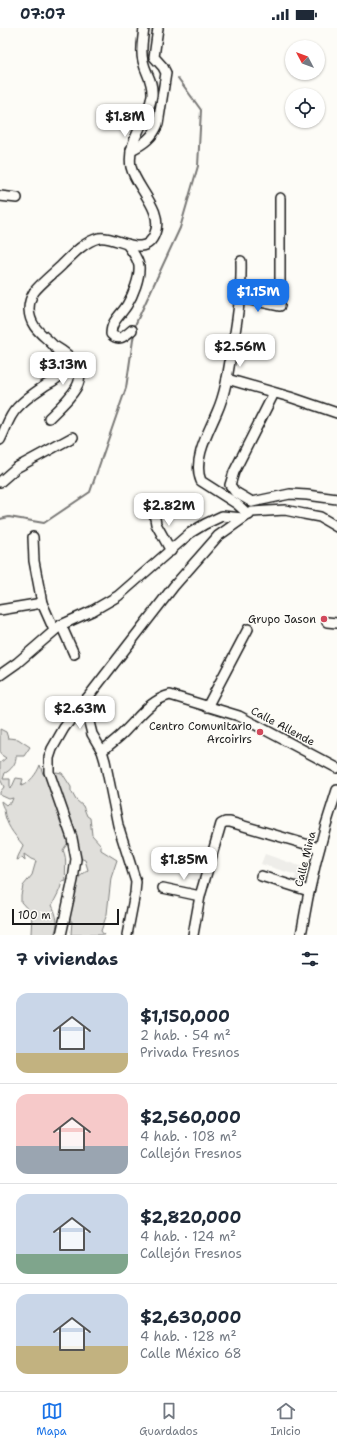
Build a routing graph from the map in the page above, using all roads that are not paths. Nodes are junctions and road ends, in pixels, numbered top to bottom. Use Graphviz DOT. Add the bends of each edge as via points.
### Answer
graph roads {
  1 [pos="144,28"];
  2 [pos="158,28"];
  3 [pos="131,150"];
  4 [pos="0,196"];
  5 [pos="17,198"];
  6 [pos="280,198"];
  7 [pos="127,244"];
  8 [pos="241,261"];
  9 [pos="241,298"];
  10 [pos="132,330"];
  11 [pos="52,344"];
  12 [pos="227,379"];
  13 [pos="274,393"];
  14 [pos="337,412"];
  15 [pos="49,418"];
  16 [pos="73,437"];
  17 [pos="0,440"];
  18 [pos="0,482"];
  19 [pos="337,499"];
  20 [pos="252,502"];
  21 [pos="153,507"];
  22 [pos="248,515"];
  23 [pos="337,527"];
  24 [pos="33,537"];
  25 [pos="170,551"];
  26 [pos="42,603"];
  27 [pos="0,610"];
  28 [pos="57,627"];
  29 [pos="248,629"];
  30 [pos="74,654"];
  31 [pos="0,675"];
  32 [pos="85,700"];
  33 [pos="207,707"];
  34 [pos="102,751"];
  35 [pos="337,768"];
  36 [pos="337,790"];
  37 [pos="319,848"];
  38 [pos="260,876"];
  39 [pos="163,888"];
  40 [pos="309,891"];
  41 [pos="200,896"];
  42 [pos="61,935"];
  43 [pos="127,935"];
  44 [pos="193,935"];
  45 [pos="301,935"];
  1 -- 3 [label="street" via="143,60 152,83 152,95"];
  2 -- 3 [label="street" via="154,57 166,73 158,124 155,132 143,144"];
  3 -- 7 [label="street" via="131,168 152,206 156,222 155,233 148,243 139,247"];
  4 -- 5 [label="street"];
  6 -- 9 [label="street" via="280,306"];
  7 -- 10 [label="street" via="139,265 139,272 133,293 111,328 112,334 119,339"];
  7 -- 11 [label="street" via="108,238 88,242 34,292 29,304 30,317 34,327"];
  8 -- 9 [label="street"];
  9 -- 12 [label="street"];
  11 -- 15 [label="street" via="68,354 78,367 79,382"];
  11 -- 17 [label="street" via="64,365 60,375 17,407"];
  12 -- 13 [label="street"];
  12 -- 22 [label="street" via="200,455 199,476 201,481 237,504"];
  13 -- 14 [label="street"];
  13 -- 20 [label="street" via="234,472 230,485 235,492"];
  16 -- 18 [label="street" via="16,468"];
  19 -- 20 [label="street" via="290,494"];
  20 -- 22 [label="street"];
  21 -- 25 [label="street" via="156,524"];
  22 -- 23 [label="street" via="284,510 320,517"];
  22 -- 25 [label="street" via="222,516 190,533"];
  22 -- 32 [label="street" via="218,536 202,554"];
  24 -- 26 [label="street" via="34,562"];
  25 -- 28 [label="street" via="118,596"];
  26 -- 27 [label="street"];
  26 -- 28 [label="street"];
  28 -- 30 [label="street"];
  28 -- 31 [label="street"];
  29 -- 33 [label="street"];
  32 -- 34 [label="street" via="92,734"];
  32 -- 42 [label="street" via="64,728 49,758 49,772 72,838 76,859 74,880"];
  33 -- 34 [label="street, Calle Allende" via="170,695 161,697"];
  33 -- 35 [label="street, Calle Allende" via="238,716"];
  34 -- 43 [label="street" via="118,825 136,882"];
  36 -- 37 [label="street, Calle Mina"];
  37 -- 40 [label="street, Calle Mina"];
  37 -- 41 [label="street" via="224,822 220,827"];
  38 -- 40 [label="street"];
  39 -- 41 [label="street"];
  40 -- 45 [label="street, Calle Mina"];
  41 -- 44 [label="street"];
}
